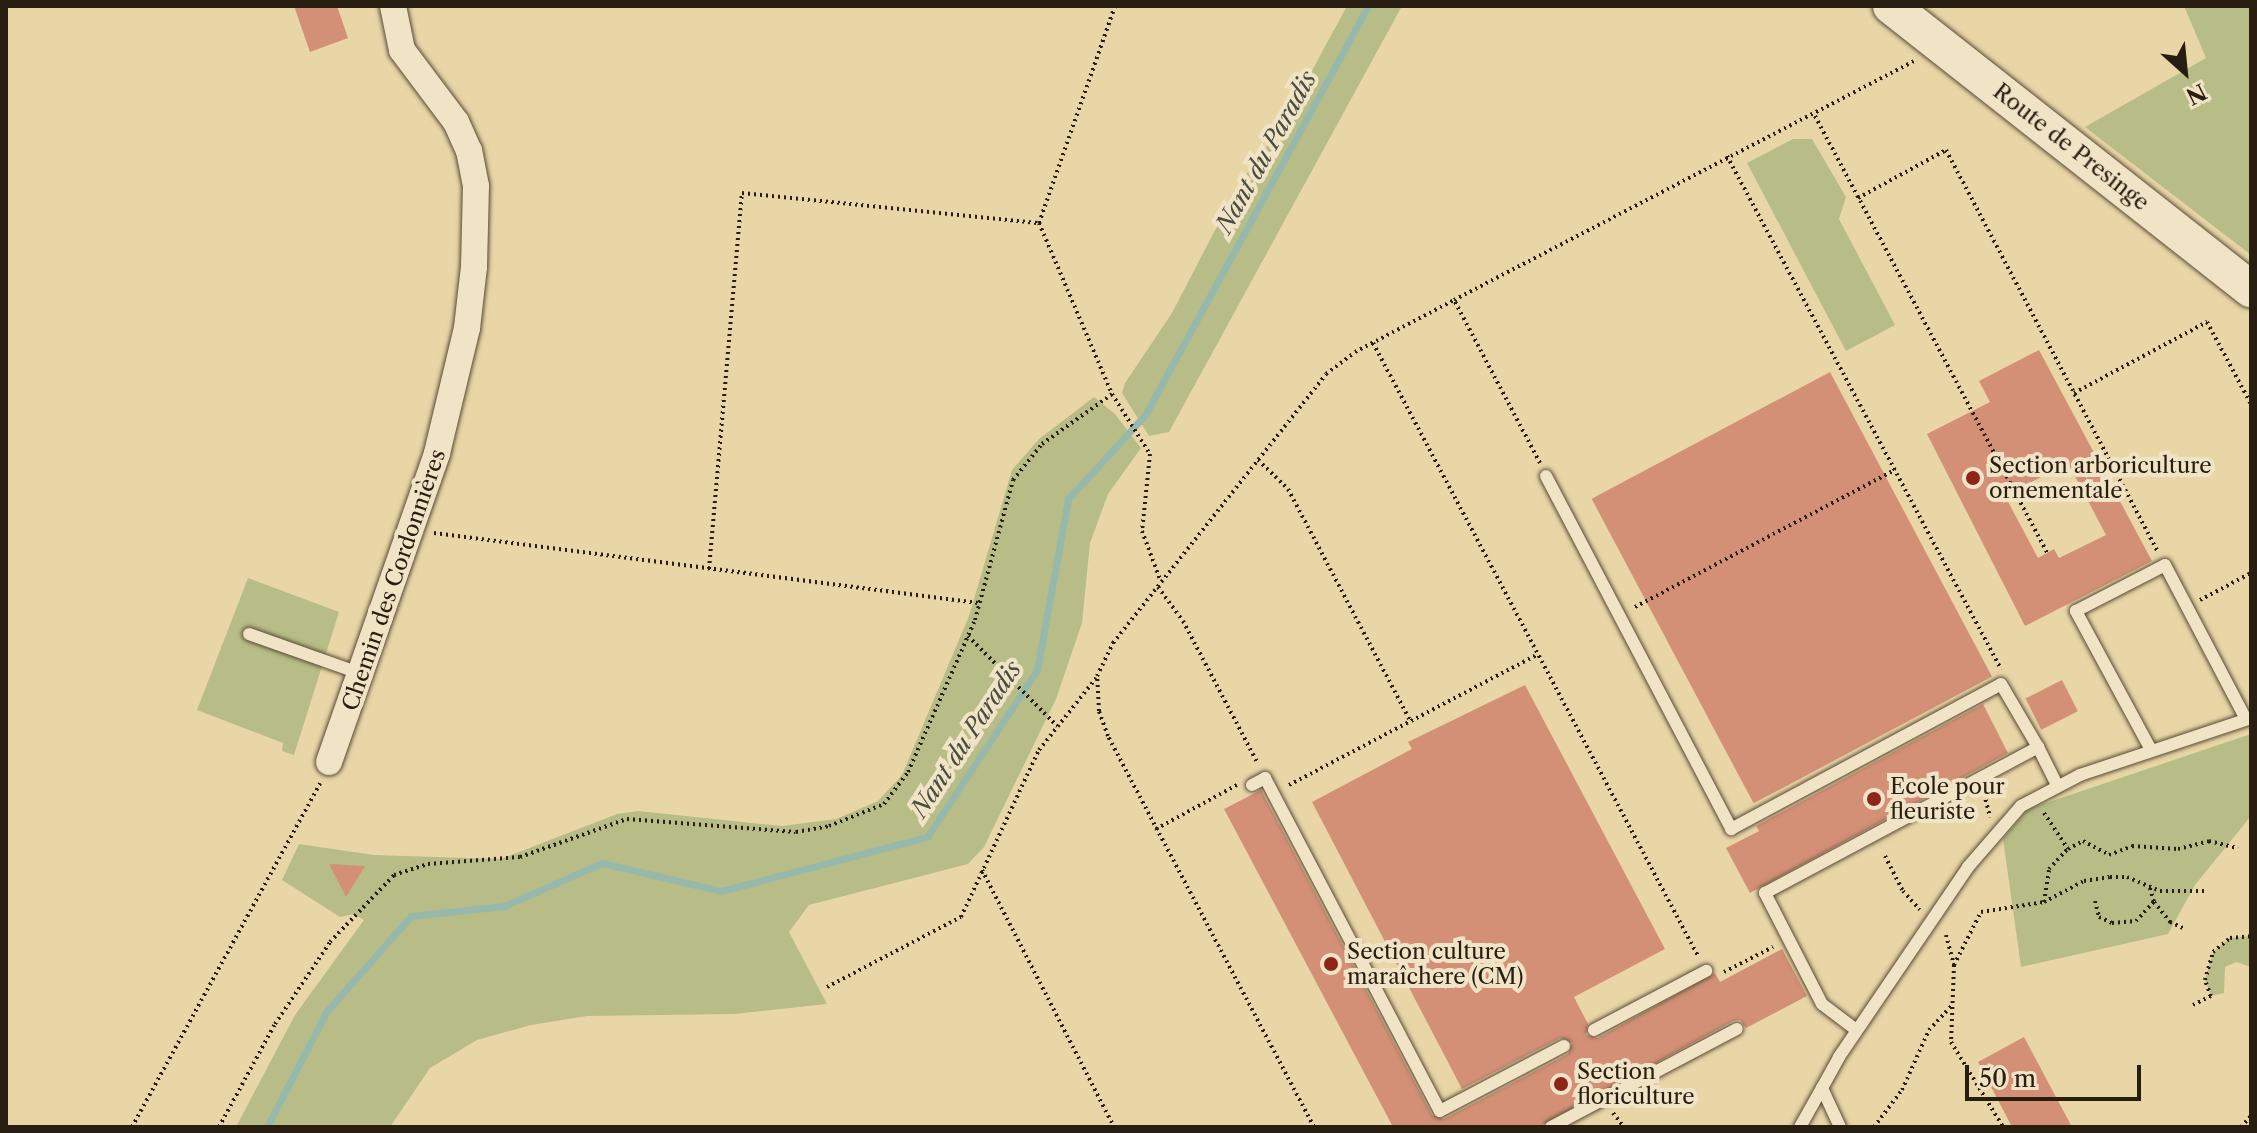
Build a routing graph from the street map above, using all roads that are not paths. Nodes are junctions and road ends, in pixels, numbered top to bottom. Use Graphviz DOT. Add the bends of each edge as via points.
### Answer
graph roads {
  1 [pos="393,6"];
  2 [pos="1891,6"];
  3 [pos="2251,289"];
  4 [pos="1546,476"];
  5 [pos="249,634"];
  6 [pos="363,675"];
  7 [pos="2248,719"];
  8 [pos="2038,747"];
  9 [pos="2150,748"];
  10 [pos="329,762"];
  11 [pos="1252,785"];
  12 [pos="2057,785"];
  13 [pos="1706,971"];
  14 [pos="1737,1029"];
  15 [pos="1855,1029"];
  16 [pos="1594,1030"];
  17 [pos="1564,1046"];
  18 [pos="1822,1088"];
  19 [pos="1551,1127"];
  20 [pos="1800,1127"];
  21 [pos="1840,1127"];
  1 -- 6 [label="street, Chemin des Cordonnières" via="402,50 456,122 476,186 467,328 454,392"];
  2 -- 3 [label="street, Route de Presinge"];
  4 -- 8 [label="lane" via="1731,829 2001,684"];
  5 -- 6 [label="lane"];
  6 -- 10 [label="street, Chemin des Cordonnières"];
  7 -- 9 [label="lane"];
  7 -- 9 [label="lane" via="2165,565 2076,611"];
  8 -- 12 [label="lane"];
  8 -- 15 [label="lane" via="1765,893 1822,1004"];
  9 -- 12 [label="lane"];
  11 -- 17 [label="lane" via="1265,778 1440,1111"];
  12 -- 15 [label="lane" via="2021,806 1992,835"];
  13 -- 16 [label="lane"];
  14 -- 19 [label="lane"];
  15 -- 18 [label="lane"];
  18 -- 20 [label="lane"];
  18 -- 21 [label="lane"];
}
